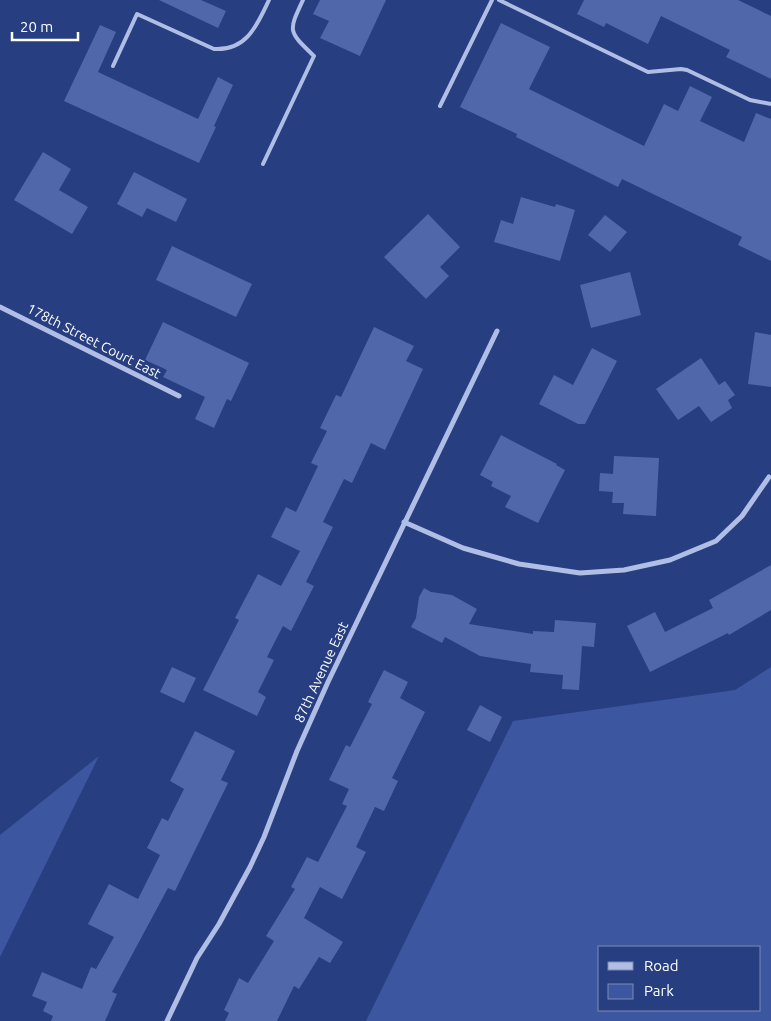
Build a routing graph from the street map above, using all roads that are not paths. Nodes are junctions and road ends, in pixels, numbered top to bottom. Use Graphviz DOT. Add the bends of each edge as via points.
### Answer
graph roads {
  1 [pos="269,0"];
  2 [pos="303,0"];
  3 [pos="492,0"];
  4 [pos="499,0"];
  5 [pos="113,66"];
  6 [pos="771,104"];
  7 [pos="440,106"];
  8 [pos="263,164"];
  9 [pos="0,306"];
  10 [pos="497,332"];
  11 [pos="179,396"];
  12 [pos="769,477"];
  13 [pos="404,522"];
  14 [pos="167,1021"];
  1 -- 5 [label="lane" via="248,36 225,50 214,49 136,14"];
  2 -- 8 [label="lane" via="292,30 314,56"];
  3 -- 7 [label="lane"];
  4 -- 6 [label="lane" via="648,72 687,70 750,100"];
  9 -- 11 [label="street, 178th Street Court East"];
  10 -- 13 [label="street, 87th Avenue East"];
  12 -- 13 [label="street" via="742,516 716,541 670,560 624,570 580,573 519,564 463,548"];
  13 -- 14 [label="street, 87th Avenue East" via="297,751 250,867 197,958"];
}
